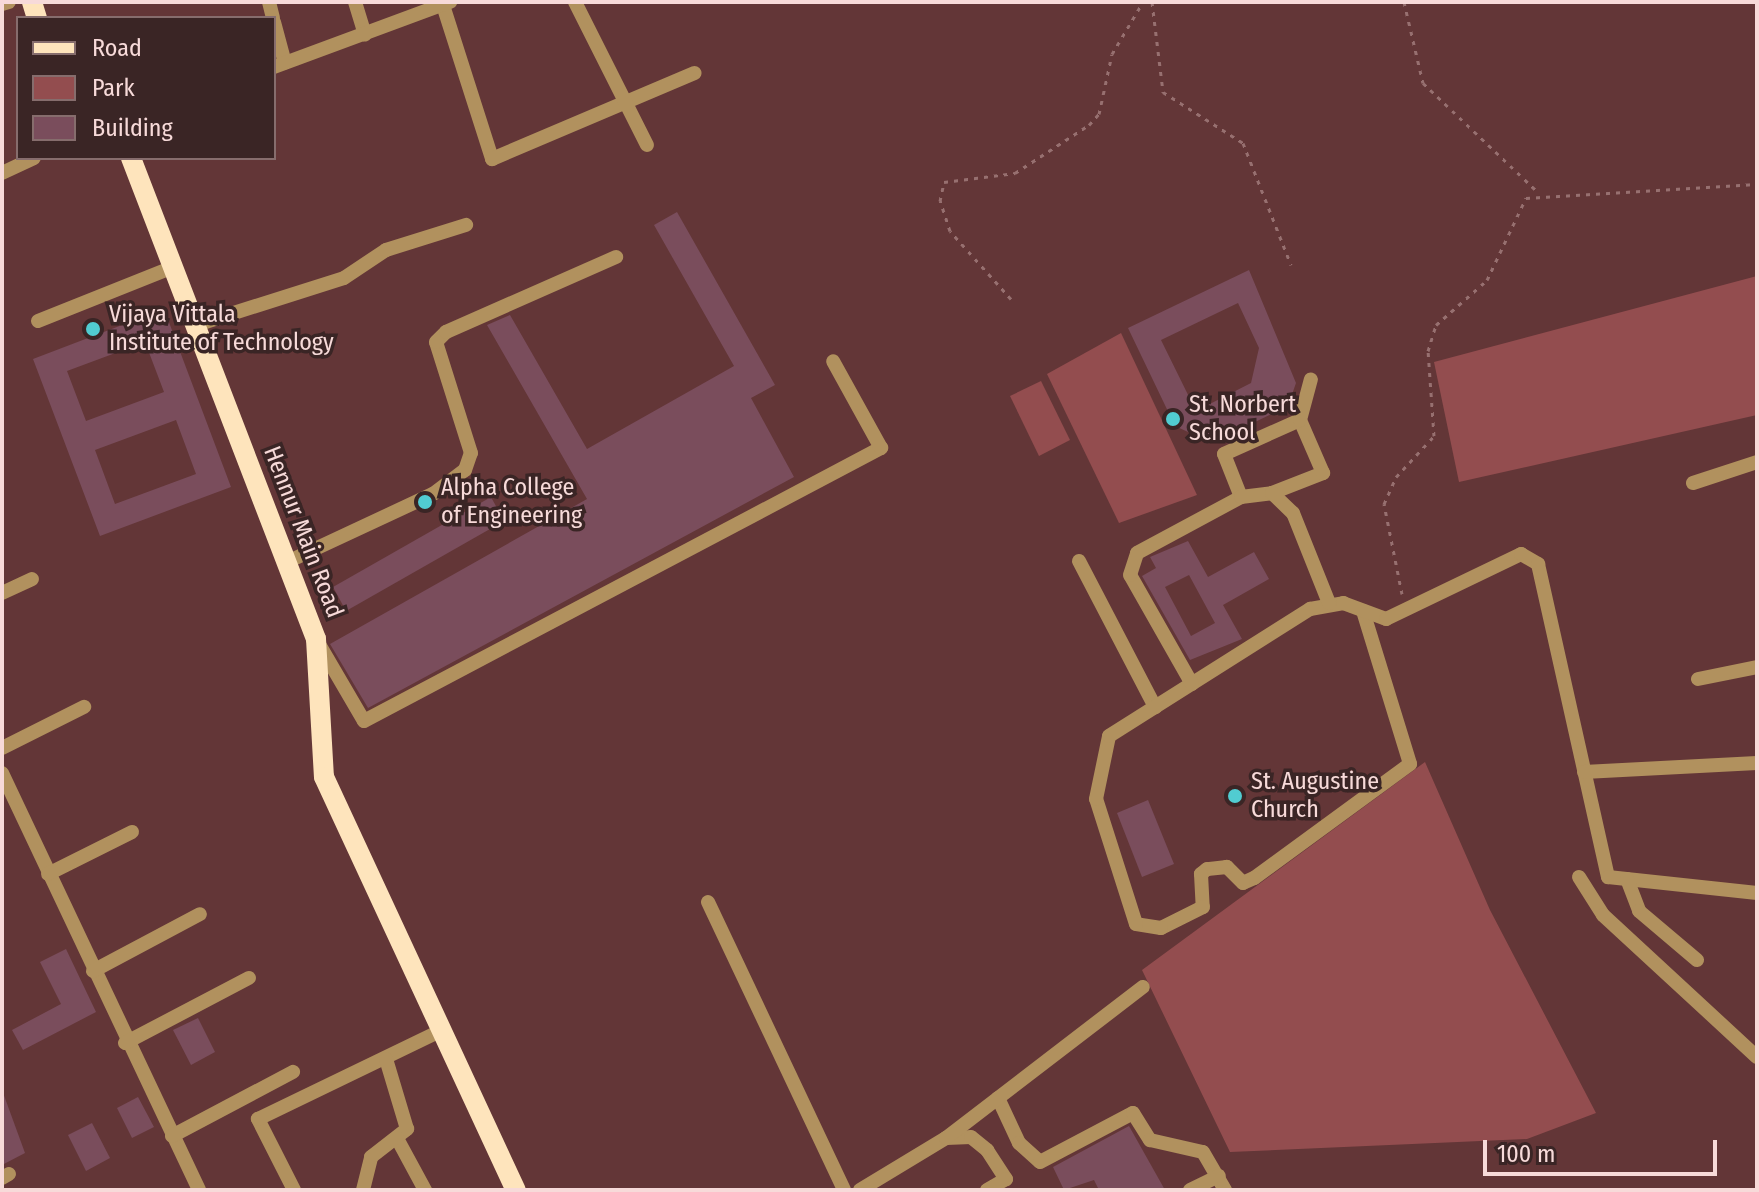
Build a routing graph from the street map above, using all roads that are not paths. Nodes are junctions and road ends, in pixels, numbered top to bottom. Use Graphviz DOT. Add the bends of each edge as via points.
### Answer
graph roads {
  1 [pos="9,2"];
  2 [pos="355,2"];
  3 [pos="575,2"];
  4 [pos="445,3"];
  5 [pos="2,4"];
  6 [pos="365,34"];
  7 [pos="276,35"];
  8 [pos="280,65"];
  9 [pos="695,73"];
  10 [pos="626,104"];
  11 [pos="647,145"];
  12 [pos="30,160"];
  13 [pos="132,160"];
  14 [pos="2,173"];
  15 [pos="466,225"];
  16 [pos="616,257"];
  17 [pos="173,267"];
  18 [pos="38,321"];
  19 [pos="196,325"];
  20 [pos="833,361"];
  21 [pos="1311,379"];
  22 [pos="1300,420"];
  23 [pos="1757,462"];
  24 [pos="1693,483"];
  25 [pos="1272,493"];
  26 [pos="1241,497"];
  27 [pos="1079,561"];
  28 [pos="287,562"];
  29 [pos="32,579"];
  30 [pos="2,593"];
  31 [pos="1329,603"];
  32 [pos="1363,611"];
  33 [pos="316,639"];
  34 [pos="1757,667"];
  35 [pos="1698,679"];
  36 [pos="1192,684"];
  37 [pos="84,707"];
  38 [pos="1155,707"];
  39 [pos="2,748"];
  40 [pos="1757,763"];
  41 [pos="1584,772"];
  42 [pos="2,773"];
  43 [pos="132,832"];
  44 [pos="48,874"];
  45 [pos="1579,877"];
  46 [pos="1627,879"];
  47 [pos="1757,893"];
  48 [pos="708,902"];
  49 [pos="200,914"];
  50 [pos="1697,960"];
  51 [pos="93,971"];
  52 [pos="249,978"];
  53 [pos="1143,987"];
  54 [pos="442,1030"];
  55 [pos="125,1043"];
  56 [pos="1757,1057"];
  57 [pos="386,1059"];
  58 [pos="293,1072"];
  59 [pos="998,1098"];
  60 [pos="172,1136"];
  61 [pos="946,1138"];
  62 [pos="399,1142"];
  63 [pos="1219,1176"];
  64 [pos="199,1190"];
  65 [pos="294,1190"];
  66 [pos="363,1190"];
  67 [pos="425,1190"];
  68 [pos="516,1190"];
  69 [pos="844,1190"];
  70 [pos="860,1190"];
  71 [pos="987,1190"];
  72 [pos="1190,1190"];
  73 [pos="1225,1190"];
  1 -- 5 [label="street"];
  2 -- 6 [label="street"];
  3 -- 10 [label="street"];
  4 -- 6 [label="street"];
  4 -- 10 [label="street" via="492,159"];
  6 -- 8 [label="street"];
  7 -- 8 [label="street"];
  9 -- 10 [label="street"];
  10 -- 11 [label="street"];
  12 -- 14 [label="street"];
  13 -- 17 [label="main road, Hennur Main Road"];
  15 -- 19 [label="street" via="386,250 344,278"];
  16 -- 28 [label="street" via="446,332 436,342 471,453 465,470 433,494"];
  17 -- 18 [label="street"];
  17 -- 19 [label="main road, Hennur Main Road"];
  19 -- 28 [label="main road, Hennur Main Road"];
  20 -- 33 [label="street" via="881,448 364,721"];
  21 -- 22 [label="street"];
  22 -- 25 [label="street" via="1323,473"];
  22 -- 26 [label="street" via="1224,454"];
  23 -- 24 [label="street"];
  25 -- 26 [label="street"];
  25 -- 31 [label="street" via="1293,513"];
  26 -- 36 [label="street" via="1129,564"];
  27 -- 38 [label="street"];
  28 -- 33 [label="main road, Hennur Main Road"];
  29 -- 30 [label="street"];
  31 -- 32 [label="street"];
  31 -- 36 [label="street"];
  32 -- 38 [label="street" via="1410,764 1254,878 1243,883 1227,867 1207,869 1201,874 1203,907 1145,930 1111,858 1095,786 1109,736"];
  32 -- 41 [label="street" via="1386,619 1521,554 1534,557"];
  33 -- 54 [label="main road, Hennur Main Road" via="324,777"];
  34 -- 35 [label="street"];
  36 -- 38 [label="street"];
  37 -- 39 [label="street"];
  40 -- 41 [label="street"];
  41 -- 46 [label="street" via="1608,877"];
  42 -- 44 [label="street"];
  43 -- 44 [label="street"];
  44 -- 51 [label="street"];
  45 -- 56 [label="street" via="1603,915"];
  46 -- 47 [label="street"];
  46 -- 50 [label="street" via="1639,911"];
  48 -- 69 [label="street"];
  49 -- 51 [label="street"];
  51 -- 55 [label="street"];
  52 -- 55 [label="street"];
  53 -- 59 [label="street"];
  54 -- 57 [label="street"];
  54 -- 68 [label="main road, Hennur Main Road"];
  55 -- 60 [label="street"];
  57 -- 62 [label="street" via="407,1129"];
  57 -- 65 [label="street" via="258,1119"];
  58 -- 60 [label="street"];
  59 -- 61 [label="street"];
  59 -- 63 [label="street" via="1019,1143 1040,1162 1133,1113 1150,1140 1203,1152"];
  60 -- 64 [label="street"];
  61 -- 70 [label="street"];
  61 -- 71 [label="street" via="971,1137 987,1150 1006,1179"];
  62 -- 66 [label="street" via="371,1157"];
  62 -- 67 [label="street"];
  63 -- 72 [label="street"];
  63 -- 73 [label="street"];
}
